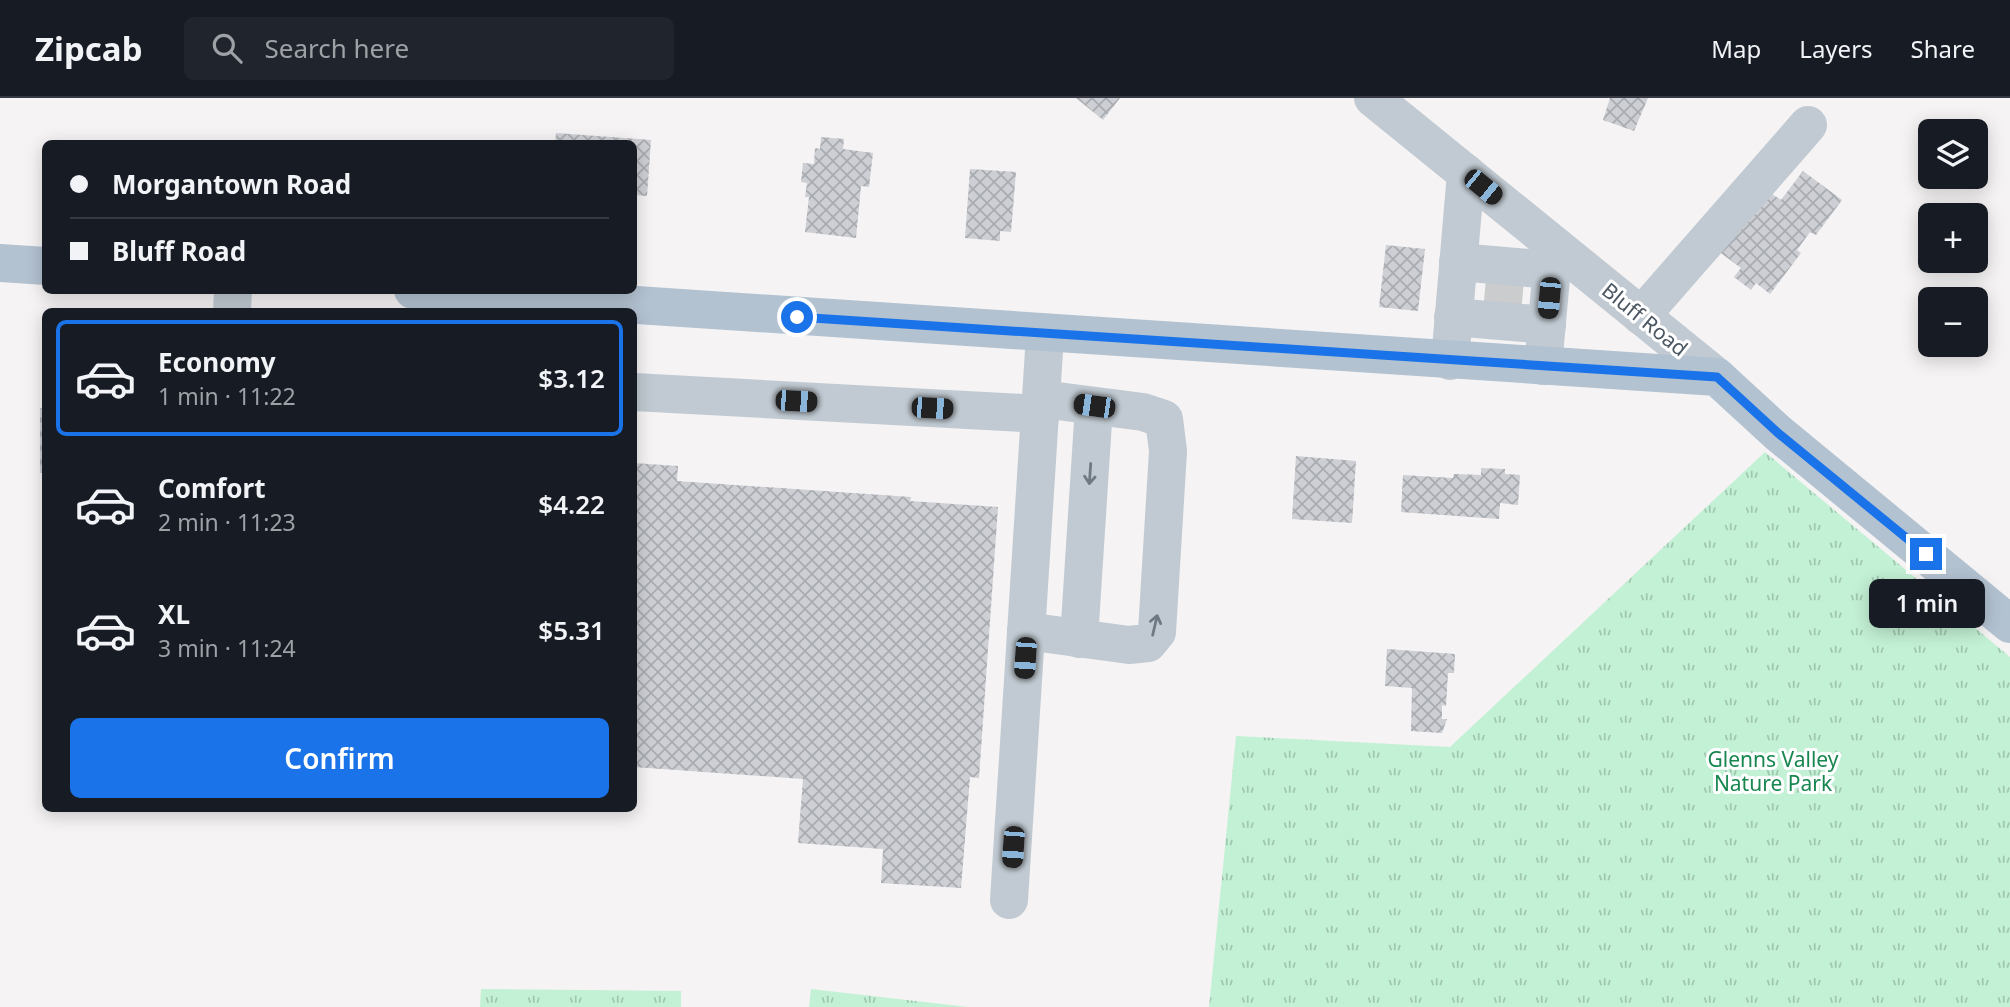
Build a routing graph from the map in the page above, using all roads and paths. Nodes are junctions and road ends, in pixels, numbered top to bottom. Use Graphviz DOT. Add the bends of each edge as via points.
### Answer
graph roads {
  1 [pos="1373,98"];
  2 [pos="1808,125"];
  3 [pos="1465,173"];
  4 [pos="1553,258"];
  5 [pos="1458,262"];
  6 [pos="0,263"];
  7 [pos="42,266"];
  8 [pos="1504,295"];
  9 [pos="429,298"];
  10 [pos="595,308"];
  11 [pos="637,310"];
  12 [pos="1641,316"];
  13 [pos="1453,317"];
  14 [pos="1547,325"];
  15 [pos="1045,335"];
  16 [pos="1450,360"];
  17 [pos="1543,366"];
  18 [pos="1717,377"];
  19 [pos="637,392"];
  20 [pos="1041,406"];
  21 [pos="1105,408"];
  22 [pos="2010,624"];
  23 [pos="1027,632"];
  24 [pos="1090,641"];
  25 [pos="1009,900"];
  1 -- 3 [label="street, Bluff Road"];
  2 -- 12 [label="street"];
  3 -- 4 [label="street, Bluff Road"];
  3 -- 5 [label="street"];
  4 -- 8 [label="street"];
  4 -- 12 [label="street, Bluff Road"];
  4 -- 14 [label="street"];
  5 -- 8 [label="street"];
  5 -- 13 [label="street"];
  6 -- 7 [label="main road"];
  8 -- 13 [label="street"];
  8 -- 14 [label="street"];
  9 -- 10 [label="main road"];
  11 -- 15 [label="main road"];
  12 -- 18 [label="street, Bluff Road"];
  13 -- 16 [label="street"];
  14 -- 17 [label="street"];
  15 -- 16 [label="main road"];
  15 -- 20 [label="street"];
  16 -- 17 [label="main road"];
  17 -- 18 [label="main road"];
  18 -- 22 [label="main road, Bluff Road"];
  19 -- 20 [label="street"];
  20 -- 21 [label="street"];
  20 -- 23 [label="street"];
  21 -- 24 [label="street, one-way"];
  24 -- 21 [label="street, one-way" via="1148,643 1157,632 1164,419"];
  23 -- 24 [label="street"];
  23 -- 25 [label="street"];
}
